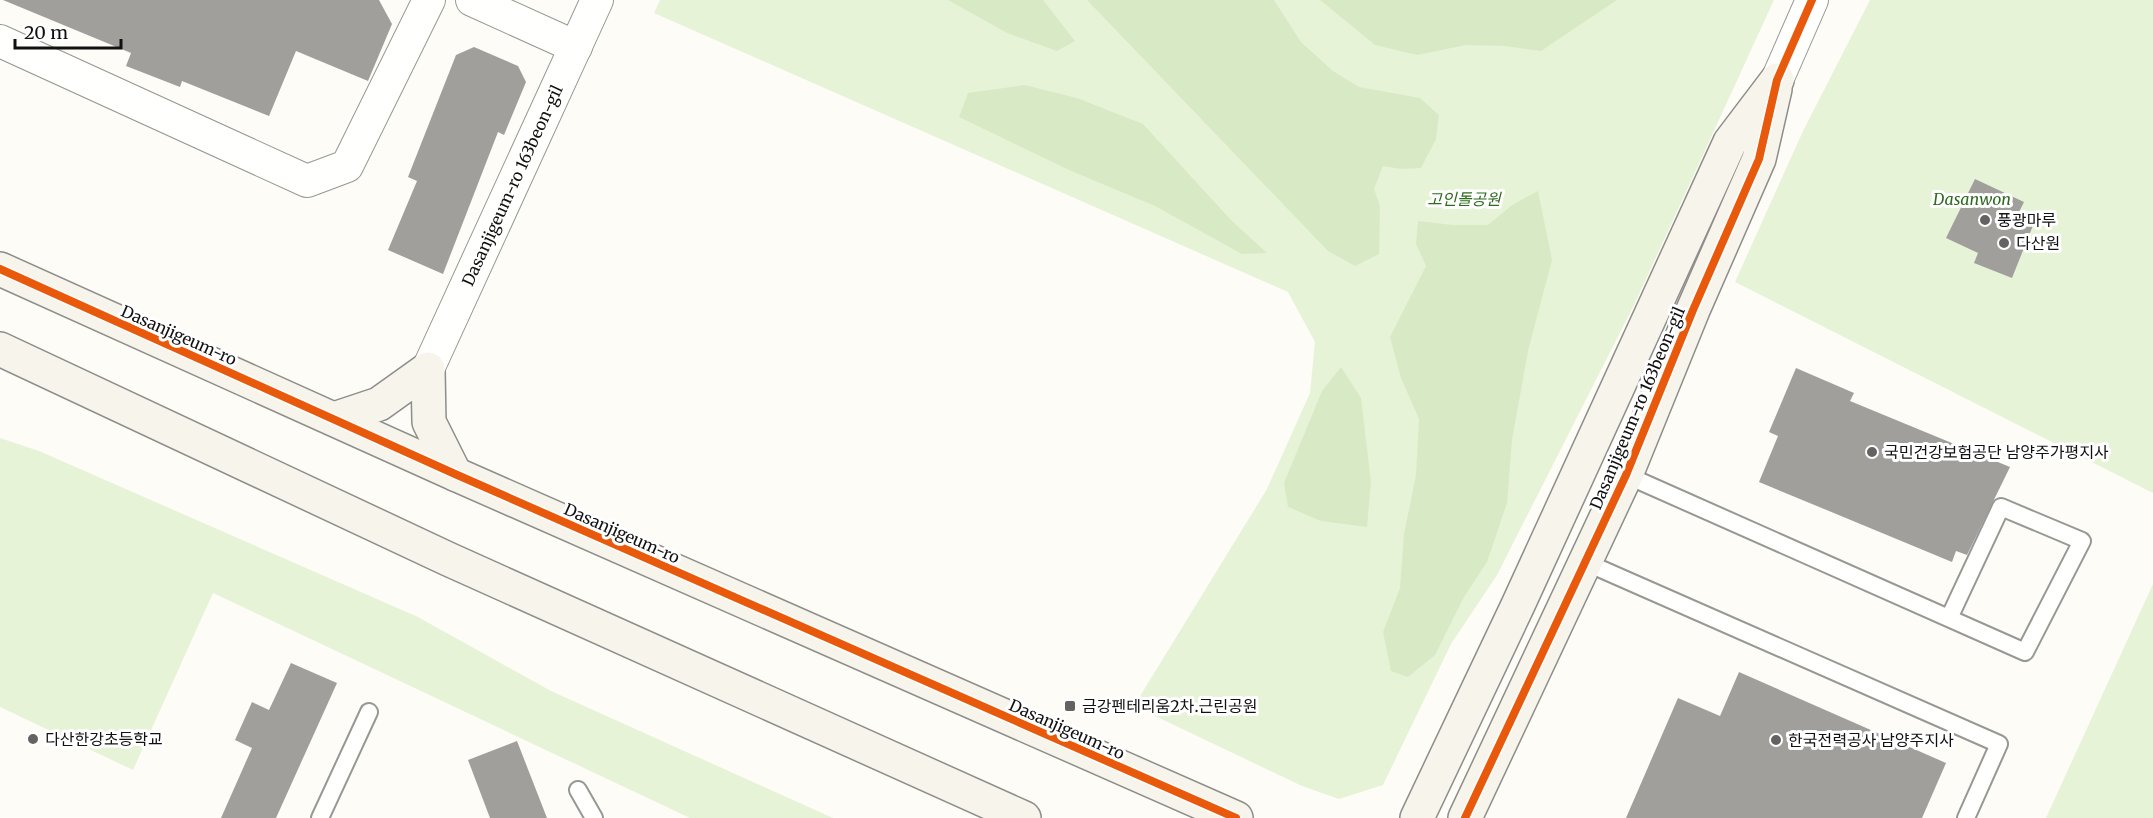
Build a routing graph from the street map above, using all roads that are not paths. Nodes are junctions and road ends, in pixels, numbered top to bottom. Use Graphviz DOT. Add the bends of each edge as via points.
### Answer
graph roads {
  1 [pos="429,0"];
  2 [pos="472,0"];
  3 [pos="597,0"];
  4 [pos="1812,0"];
  5 [pos="0,40"];
  6 [pos="576,47"];
  7 [pos="1777,80"];
  8 [pos="0,269"];
  9 [pos="0,349"];
  10 [pos="428,369"];
  11 [pos="334,419"];
  12 [pos="454,474"];
  13 [pos="1626,475"];
  14 [pos="1585,562"];
  15 [pos="1950,616"];
  16 [pos="369,712"];
  17 [pos="578,790"];
  18 [pos="320,818"];
  19 [pos="594,818"];
  20 [pos="1024,818"];
  21 [pos="1236,818"];
  22 [pos="1417,818"];
  23 [pos="1465,818"];
  24 [pos="1966,818"];
  1 -- 5 [label="street" via="347,166 308,181"];
  2 -- 6 [label="street"];
  3 -- 6 [label="street, Dasanjigeum-ro 163beon-gil"];
  4 -- 7 [label="street, Dasanjigeum-ro 163beon-gil"];
  6 -- 10 [label="street, Dasanjigeum-ro 163beon-gil"];
  7 -- 13 [label="street, Dasanjigeum-ro 163beon-gil" via="1759,159"];
  7 -- 22 [label="street, Dasanjigeum-ro 163beon-gil" via="1730,142"];
  8 -- 11 [label="street, Dasanjigeum-ro"];
  9 -- 20 [label="street" via="448,559"];
  10 -- 11 [label="street" via="379,404"];
  10 -- 12 [label="street" via="429,422"];
  11 -- 12 [label="street, Dasanjigeum-ro"];
  12 -- 21 [label="street, Dasanjigeum-ro"];
  13 -- 14 [label="street, Dasanjigeum-ro 163beon-gil"];
  13 -- 15 [label="lane"];
  14 -- 23 [label="street, Dasanjigeum-ro 163beon-gil"];
  14 -- 24 [label="lane" via="1999,744"];
  15 -- 15 [label="lane" via="2025,652 2082,542 2001,507"];
  16 -- 18 [label="lane"];
  17 -- 19 [label="lane"];
}
